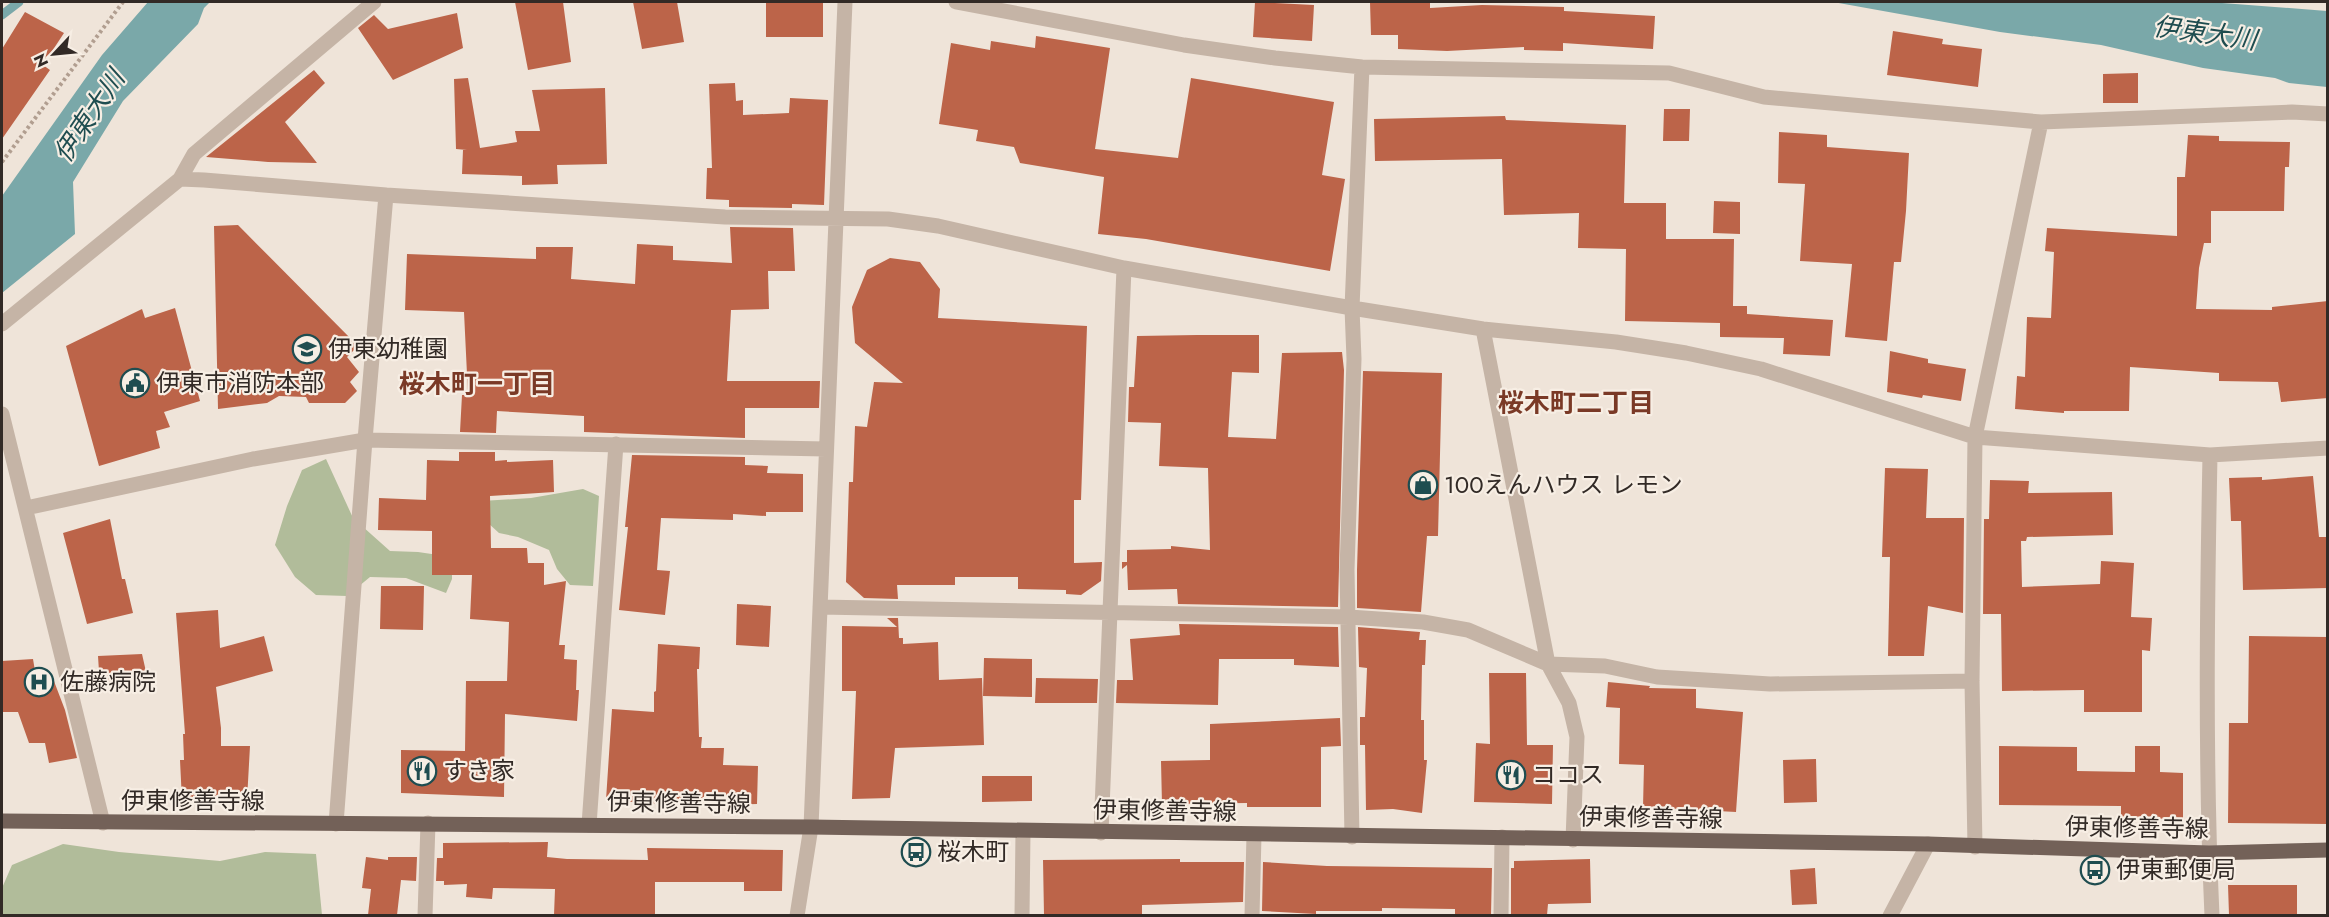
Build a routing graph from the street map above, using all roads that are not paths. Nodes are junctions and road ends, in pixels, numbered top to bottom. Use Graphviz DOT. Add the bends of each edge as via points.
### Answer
graph roads {
  1 [pos="374,2"];
  2 [pos="845,2"];
  3 [pos="956,2"];
  4 [pos="1362,67"];
  5 [pos="2328,114"];
  6 [pos="2041,122"];
  7 [pos="180,179"];
  8 [pos="386,195"];
  9 [pos="837,218"];
  10 [pos="1124,268"];
  11 [pos="1352,308"];
  12 [pos="2,324"];
  13 [pos="1483,329"];
  14 [pos="2,414"];
  15 [pos="1975,437"];
  16 [pos="365,440"];
  17 [pos="616,444"];
  18 [pos="2328,448"];
  19 [pos="826,449"];
  20 [pos="2210,454"];
  21 [pos="26,508"];
  22 [pos="820,607"];
  23 [pos="1109,613"];
  24 [pos="1349,617"];
  25 [pos="1548,664"];
  26 [pos="1972,681"];
  27 [pos="2,821"];
  28 [pos="103,823"];
  29 [pos="428,823"];
  30 [pos="336,824"];
  31 [pos="589,825"];
  32 [pos="811,827"];
  33 [pos="1023,831"];
  34 [pos="1101,833"];
  35 [pos="1254,835"];
  36 [pos="1352,837"];
  37 [pos="1502,837"];
  38 [pos="1573,840"];
  39 [pos="1928,844"];
  40 [pos="1975,847"];
  41 [pos="2328,850"];
  42 [pos="2209,853"];
  43 [pos="425,915"];
  44 [pos="797,915"];
  45 [pos="1022,915"];
  46 [pos="1252,915"];
  47 [pos="1501,915"];
  48 [pos="1890,915"];
  49 [pos="2212,915"];
  1 -- 7 [label="street" via="194,154"];
  2 -- 9 [label="street"];
  3 -- 4 [label="street" via="1184,45"];
  4 -- 6 [label="street" via="1669,73 1764,97"];
  4 -- 11 [label="street"];
  5 -- 6 [label="street" via="2292,112"];
  6 -- 15 [label="street"];
  7 -- 8 [label="street"];
  7 -- 12 [label="street"];
  8 -- 9 [label="street" via="725,217"];
  8 -- 16 [label="street"];
  9 -- 10 [label="street" via="888,219 938,226"];
  9 -- 19 [label="street"];
  10 -- 11 [label="street"];
  10 -- 23 [label="street"];
  11 -- 13 [label="street"];
  11 -- 24 [label="street"];
  13 -- 15 [label="street" via="1616,342 1761,369"];
  13 -- 25 [label="street"];
  14 -- 21 [label="street"];
  15 -- 20 [label="street"];
  15 -- 26 [label="street"];
  16 -- 17 [label="street"];
  16 -- 21 [label="street" via="253,459"];
  16 -- 30 [label="street"];
  17 -- 19 [label="street"];
  17 -- 31 [label="street"];
  18 -- 20 [label="street"];
  19 -- 22 [label="street"];
  20 -- 42 [label="street"];
  21 -- 28 [label="street"];
  22 -- 23 [label="street"];
  22 -- 32 [label="street"];
  23 -- 24 [label="street"];
  23 -- 34 [label="street"];
  24 -- 25 [label="street" via="1423,622 1468,630"];
  24 -- 36 [label="street"];
  25 -- 26 [label="street" via="1605,666 1657,677 1770,684"];
  25 -- 38 [label="street" via="1569,703 1577,737"];
  26 -- 40 [label="street"];
  27 -- 28 [label="main road, 伊東修善寺線"];
  28 -- 30 [label="main road, 伊東修善寺線"];
  29 -- 30 [label="main road, 伊東修善寺線"];
  29 -- 31 [label="main road, 伊東修善寺線"];
  29 -- 43 [label="street"];
  31 -- 32 [label="main road, 伊東修善寺線"];
  32 -- 33 [label="main road, 伊東修善寺線"];
  32 -- 44 [label="street"];
  33 -- 34 [label="main road, 伊東修善寺線"];
  33 -- 45 [label="street"];
  34 -- 35 [label="main road, 伊東修善寺線"];
  35 -- 36 [label="main road, 伊東修善寺線"];
  35 -- 46 [label="street"];
  36 -- 37 [label="main road, 伊東修善寺線"];
  37 -- 38 [label="main road, 伊東修善寺線"];
  37 -- 47 [label="street"];
  38 -- 39 [label="main road, 伊東修善寺線"];
  39 -- 40 [label="main road, 伊東修善寺線"];
  39 -- 48 [label="street"];
  40 -- 42 [label="main road, 伊東修善寺線"];
  41 -- 42 [label="main road, 伊東修善寺線"];
  42 -- 49 [label="street"];
}
